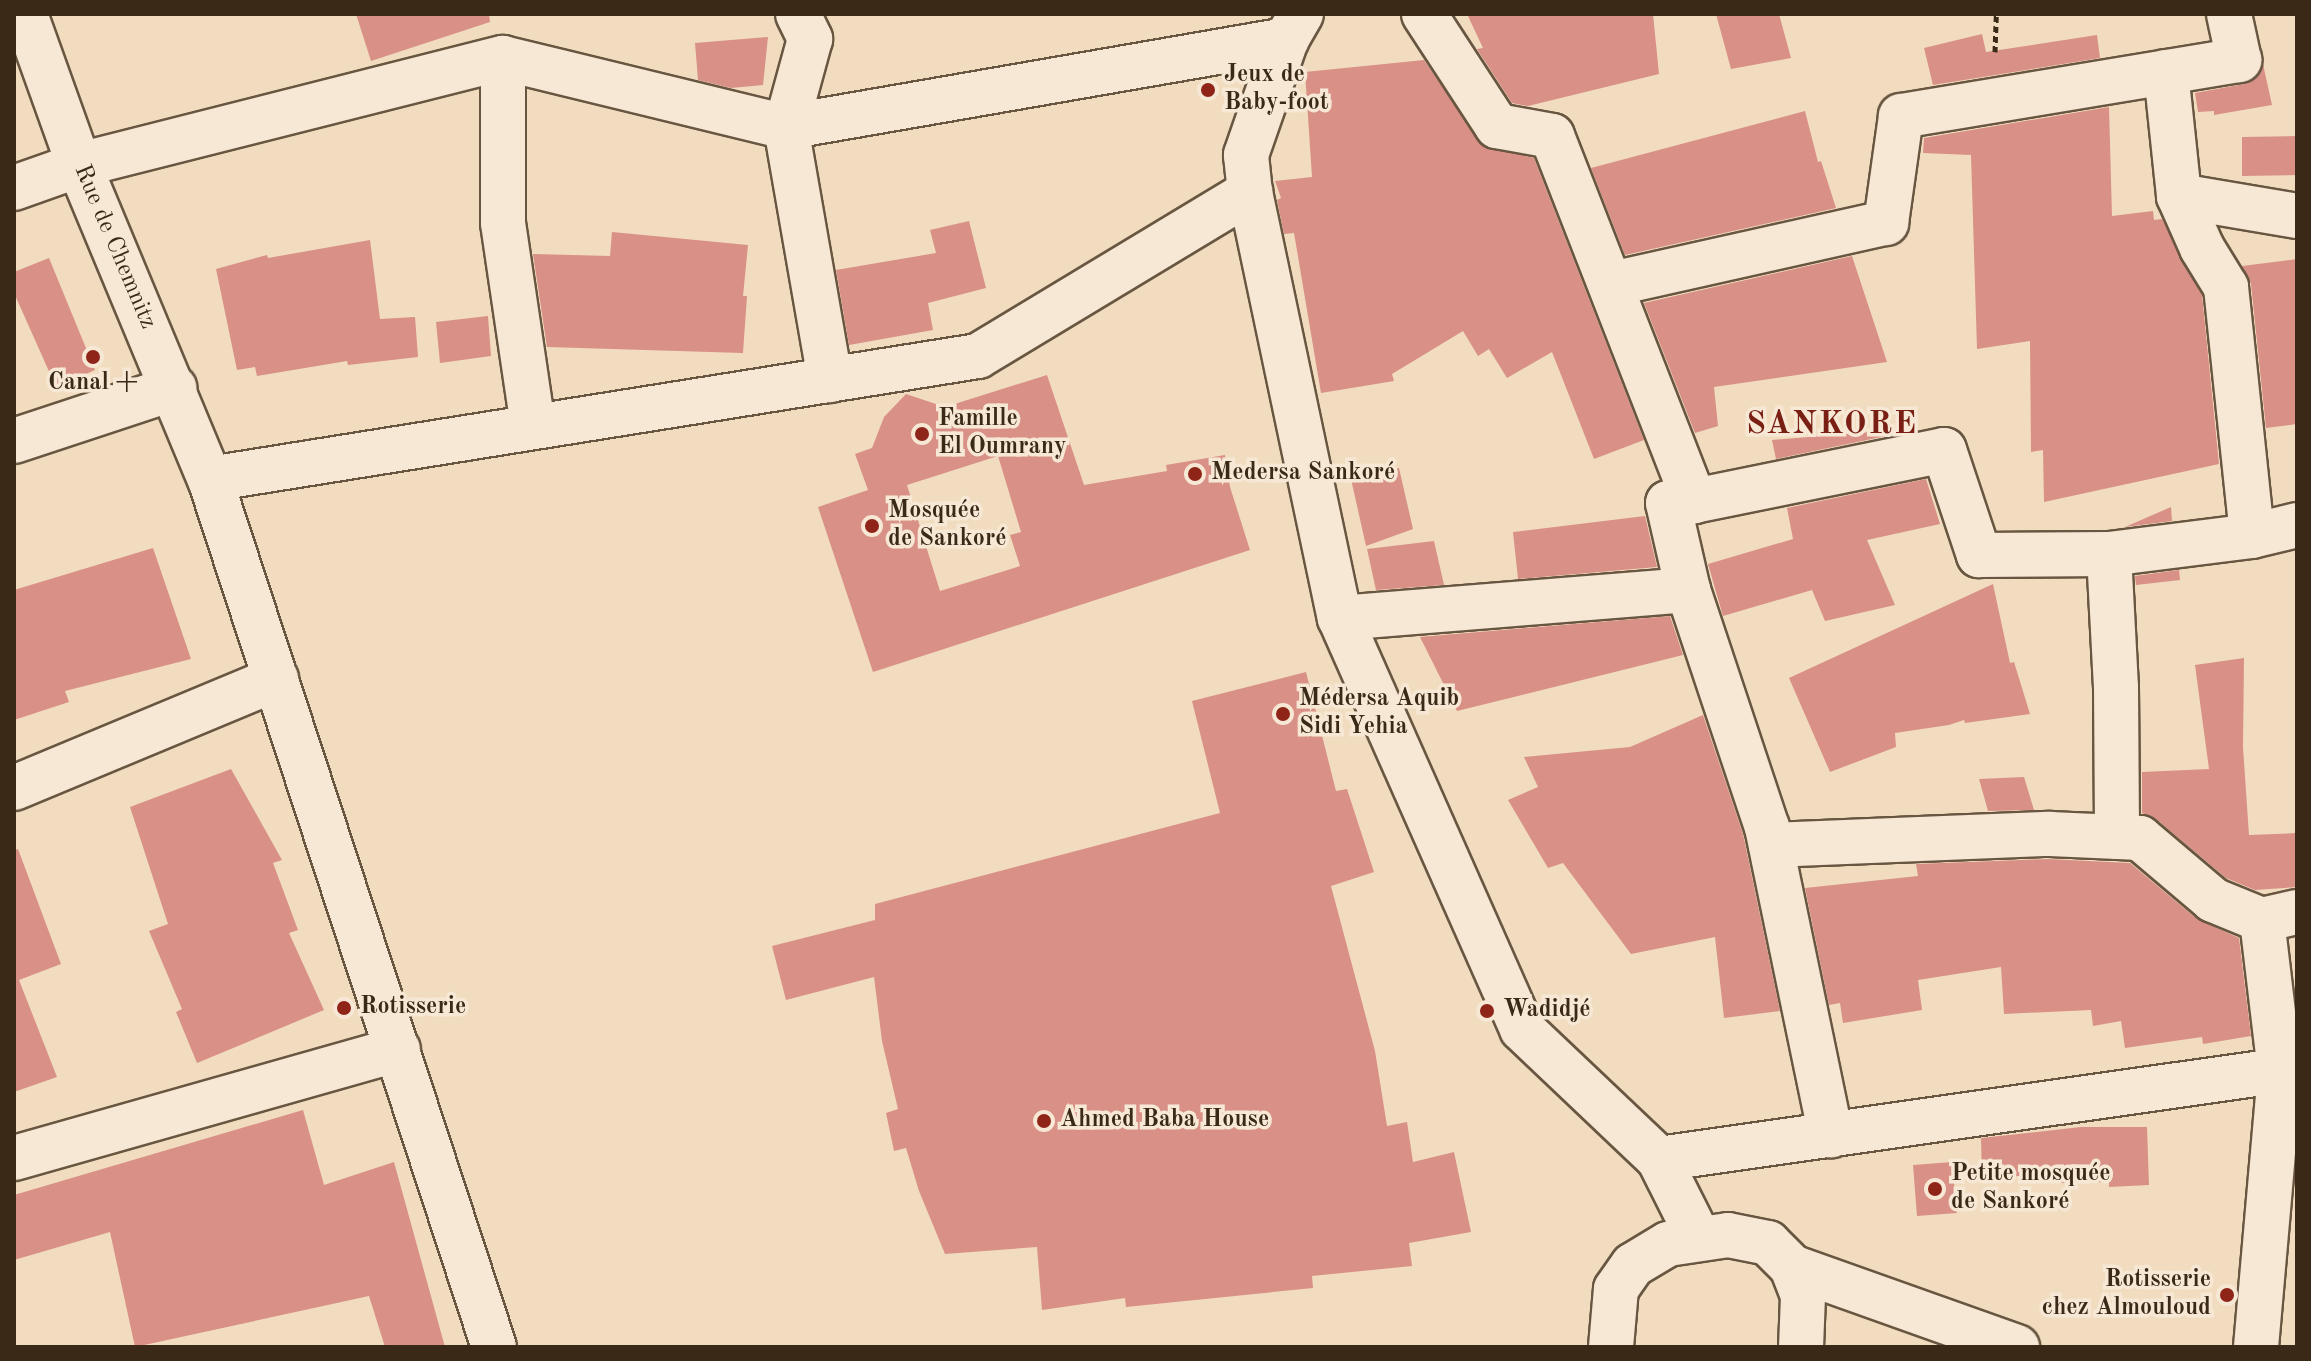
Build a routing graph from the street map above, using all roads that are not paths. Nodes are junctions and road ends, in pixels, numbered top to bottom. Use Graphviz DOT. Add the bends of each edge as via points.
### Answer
graph roads {
  1 [pos="25,14"];
  2 [pos="798,14"];
  3 [pos="1424,14"];
  4 [pos="2229,14"];
  5 [pos="1294,27"];
  6 [pos="503,58"];
  7 [pos="2166,72"];
  8 [pos="786,127"];
  9 [pos="79,165"];
  10 [pos="14,188"];
  11 [pos="1250,192"];
  12 [pos="2179,196"];
  13 [pos="2297,216"];
  14 [pos="1612,284"];
  15 [pos="830,380"];
  16 [pos="174,388"];
  17 [pos="533,427"];
  18 [pos="14,441"];
  19 [pos="210,479"];
  20 [pos="1694,501"];
  21 [pos="2297,525"];
  22 [pos="2252,536"];
  23 [pos="2109,554"];
  24 [pos="1688,590"];
  25 [pos="1340,618"];
  26 [pos="276,679"];
  27 [pos="14,788"];
  28 [pos="2117,837"];
  29 [pos="1771,845"];
  30 [pos="2279,916"];
  31 [pos="398,1049"];
  32 [pos="2289,1069"];
  33 [pos="1831,1135"];
  34 [pos="14,1158"];
  35 [pos="1659,1159"];
  36 [pos="1683,1241"];
  37 [pos="1792,1267"];
  38 [pos="494,1347"];
  39 [pos="1611,1347"];
  40 [pos="1801,1347"];
  41 [pos="2017,1347"];
  42 [pos="2256,1347"];
  1 -- 9 [label="street, Rue de Chemnitz"];
  2 -- 8 [label="street" via="810,39"];
  3 -- 14 [label="street" via="1497,126 1552,136"];
  4 -- 7 [label="street" via="2239,60"];
  5 -- 8 [label="street"];
  5 -- 11 [label="street" via="1246,155"];
  6 -- 8 [label="street"];
  6 -- 9 [label="street"];
  6 -- 17 [label="street" via="503,223"];
  7 -- 12 [label="street"];
  7 -- 14 [label="street" via="1901,116 1886,223"];
  8 -- 15 [label="street"];
  9 -- 10 [label="street"];
  9 -- 16 [label="street, Rue de Chemnitz"];
  11 -- 15 [label="street" via="978,356"];
  11 -- 25 [label="street"];
  12 -- 13 [label="street"];
  12 -- 22 [label="street" via="2226,287"];
  14 -- 20 [label="street"];
  15 -- 17 [label="street"];
  16 -- 18 [label="street"];
  16 -- 19 [label="street, Rue de Chemnitz"];
  17 -- 19 [label="street"];
  19 -- 26 [label="street, Rue de Chemnitz"];
  20 -- 23 [label="street" via="1944,450 1979,555"];
  20 -- 24 [label="street" via="1668,503"];
  21 -- 22 [label="street"];
  22 -- 23 [label="street"];
  23 -- 28 [label="street"];
  24 -- 25 [label="street"];
  24 -- 29 [label="street"];
  25 -- 35 [label="street" via="1522,1029"];
  26 -- 27 [label="street"];
  26 -- 31 [label="street, Rue de Chemnitz"];
  28 -- 29 [label="street" via="2050,834"];
  28 -- 30 [label="street" via="2140,838 2213,900"];
  29 -- 33 [label="street"];
  30 -- 32 [label="street"];
  31 -- 34 [label="street"];
  31 -- 38 [label="street, Rue de Chemnitz"];
  32 -- 33 [label="street"];
  32 -- 42 [label="street"];
  33 -- 35 [label="street"];
  35 -- 36 [label="street"];
  36 -- 37 [label="street" via="1728,1235 1768,1243"];
  36 -- 39 [label="street" via="1633,1265 1616,1289"];
  37 -- 40 [label="street" via="1803,1296"];
  37 -- 41 [label="street"];
}
